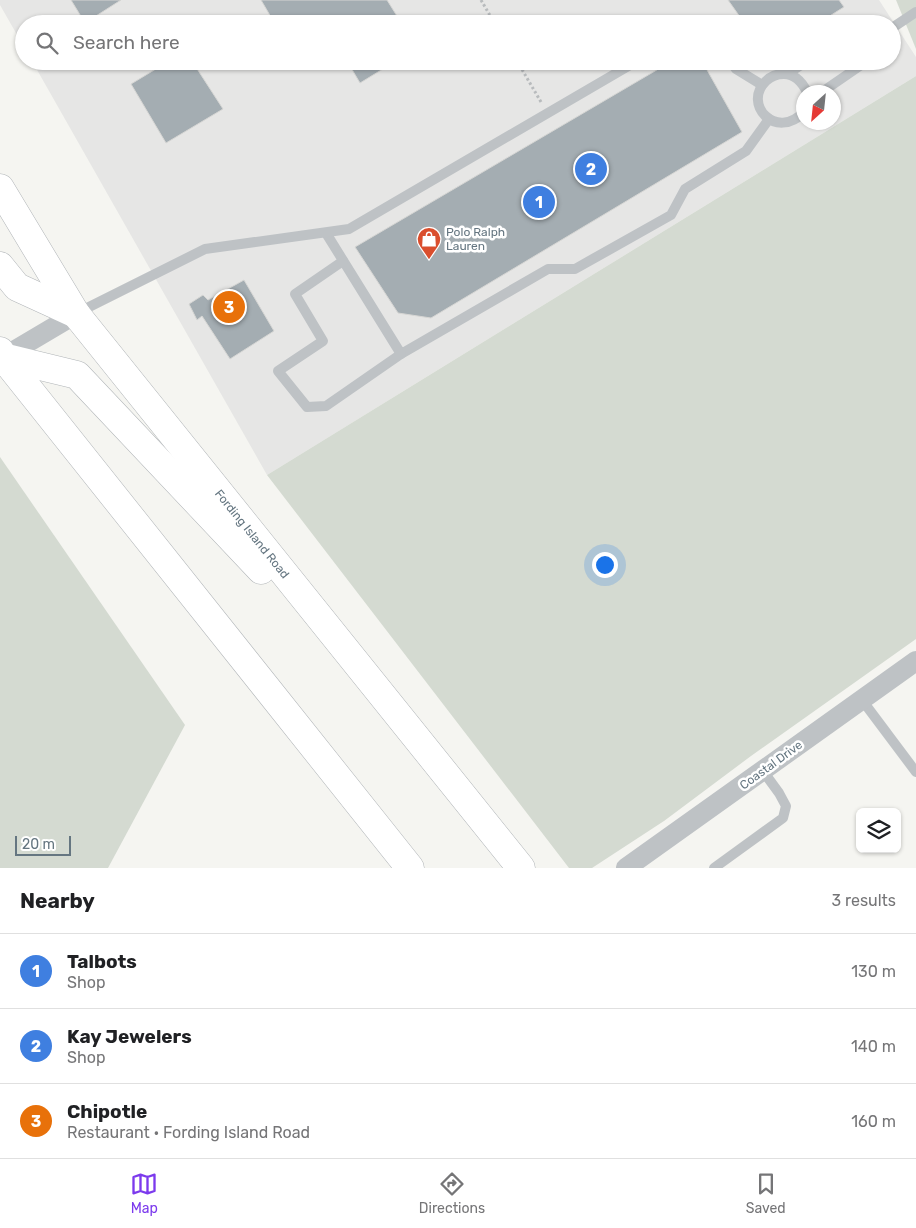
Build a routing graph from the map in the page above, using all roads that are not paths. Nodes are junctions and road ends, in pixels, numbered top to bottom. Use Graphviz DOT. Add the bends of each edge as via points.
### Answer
graph roads {
  1 [pos="916,12"];
  2 [pos="901,22"];
  3 [pos="622,70"];
  4 [pos="738,70"];
  5 [pos="792,70"];
  6 [pos="854,70"];
  7 [pos="786,74"];
  8 [pos="762,85"];
  9 [pos="803,85"];
  10 [pos="832,85"];
  11 [pos="796,119"];
  12 [pos="769,120"];
  13 [pos="0,188"];
  14 [pos="326,232"];
  15 [pos="343,261"];
  16 [pos="0,266"];
  17 [pos="76,314"];
  18 [pos="401,354"];
  19 [pos="1,356"];
  20 [pos="916,661"];
  21 [pos="862,700"];
  22 [pos="401,719"];
  23 [pos="763,771"];
  24 [pos="916,772"];
  25 [pos="410,868"];
  26 [pos="521,868"];
  27 [pos="626,868"];
  28 [pos="714,868"];
  1 -- 2 [label="lane"];
  3 -- 14 [label="lane" via="349,228"];
  4 -- 8 [label="lane"];
  5 -- 7 [label="lane"];
  6 -- 10 [label="lane"];
  7 -- 8 [label="lane" via="768,78"];
  7 -- 9 [label="lane" via="796,77"];
  8 -- 12 [label="lane" via="758,104"];
  11 -- 12 [label="lane" via="788,123"];
  12 -- 18 [label="lane" via="746,151 685,189 671,214 575,269 548,269"];
  13 -- 17 [label="highway, Fording Island Road"];
  14 -- 15 [label="lane"];
  14 -- 17 [label="lane" via="206,250"];
  15 -- 18 [label="lane"];
  15 -- 18 [label="lane" via="295,294 323,341 278,371 307,407 326,406"];
  16 -- 17 [label="highway" via="17,287"];
  17 -- 19 [label="street"];
  17 -- 22 [label="highway, Fording Island Road"];
  19 -- 22 [label="highway" via="77,375"];
  19 -- 25 [label="highway"];
  20 -- 21 [label="street, Coastal Drive"];
  21 -- 23 [label="street, Coastal Drive"];
  21 -- 24 [label="lane"];
  22 -- 26 [label="highway, Fording Island Road"];
  23 -- 27 [label="street, Coastal Drive"];
  23 -- 28 [label="lane" via="786,806 783,818"];
}
